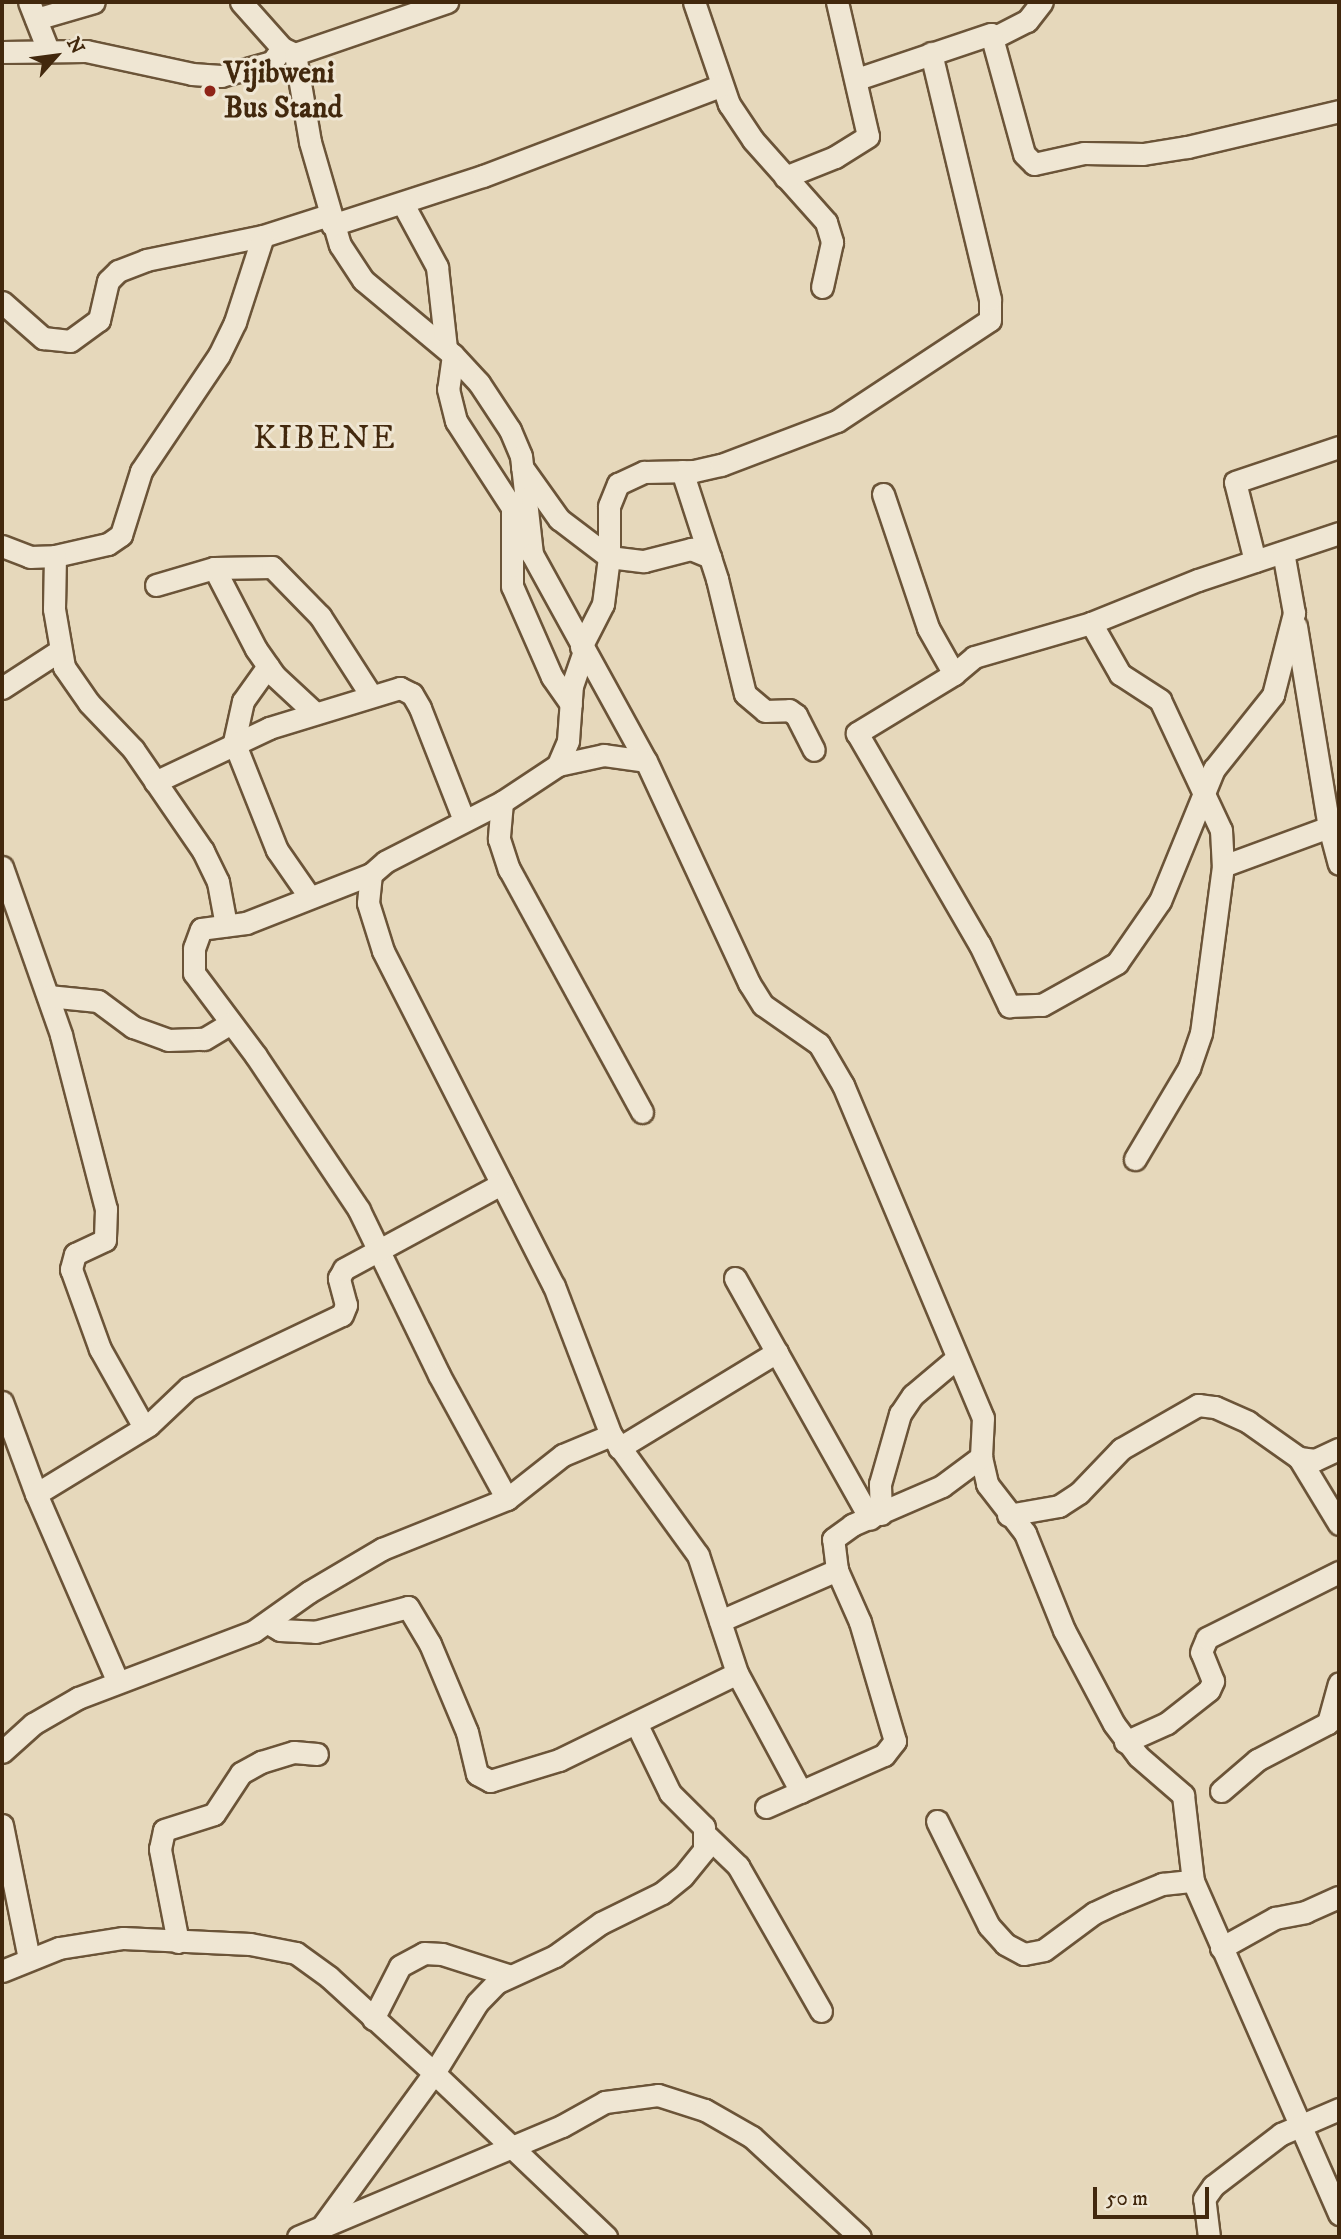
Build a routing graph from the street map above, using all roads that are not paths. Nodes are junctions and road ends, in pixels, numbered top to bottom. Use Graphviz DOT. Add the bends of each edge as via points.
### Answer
graph roads {
  1 [pos="94,2"];
  2 [pos="241,2"];
  3 [pos="447,2"];
  4 [pos="694,2"];
  5 [pos="837,2"];
  6 [pos="1042,2"];
  7 [pos="33,10"];
  8 [pos="995,37"];
  9 [pos="48,50"];
  10 [pos="288,51"];
  11 [pos="2,52"];
  12 [pos="931,52"];
  13 [pos="857,79"];
  14 [pos="720,86"];
  15 [pos="1339,111"];
  16 [pos="785,177"];
  17 [pos="403,204"];
  18 [pos="330,220"];
  19 [pos="263,236"];
  20 [pos="822,287"];
  21 [pos="2,302"];
  22 [pos="450,352"];
  23 [pos="1339,447"];
  24 [pos="522,462"];
  25 [pos="682,471"];
  26 [pos="883,495"];
  27 [pos="511,506"];
  28 [pos="1339,533"];
  29 [pos="2,545"];
  30 [pos="1283,552"];
  31 [pos="55,556"];
  32 [pos="609,557"];
  33 [pos="710,557"];
  34 [pos="1255,561"];
  35 [pos="214,568"];
  36 [pos="156,585"];
  37 [pos="1294,613"];
  38 [pos="1091,623"];
  39 [pos="582,649"];
  40 [pos="59,651"];
  41 [pos="268,666"];
  42 [pos="954,674"];
  43 [pos="2,688"];
  44 [pos="370,694"];
  45 [pos="571,704"];
  46 [pos="315,713"];
  47 [pos="234,743"];
  48 [pos="814,750"];
  49 [pos="646,761"];
  50 [pos="558,765"];
  51 [pos="155,782"];
  52 [pos="1204,793"];
  53 [pos="502,802"];
  54 [pos="464,820"];
  55 [pos="1329,827"];
  56 [pos="1339,864"];
  57 [pos="1223,866"];
  58 [pos="2,867"];
  59 [pos="371,874"];
  60 [pos="309,896"];
  61 [pos="226,925"];
  62 [pos="48,996"];
  63 [pos="231,1023"];
  64 [pos="642,1112"];
  65 [pos="1135,1159"];
  66 [pos="502,1184"];
  67 [pos="382,1250"];
  68 [pos="734,1278"];
  69 [pos="777,1352"];
  70 [pos="957,1359"];
  71 [pos="2,1402"];
  72 [pos="144,1427"];
  73 [pos="615,1442"];
  74 [pos="1339,1449"];
  75 [pos="981,1457"];
  76 [pos="1299,1458"];
  77 [pos="36,1494"];
  78 [pos="507,1499"];
  79 [pos="1008,1515"];
  80 [pos="876,1517"];
  81 [pos="1339,1524"];
  82 [pos="837,1570"];
  83 [pos="1339,1572"];
  84 [pos="720,1621"];
  85 [pos="268,1623"];
  86 [pos="737,1673"];
  87 [pos="117,1680"];
  88 [pos="1339,1683"];
  89 [pos="636,1723"];
  90 [pos="1125,1742"];
  91 [pos="2,1752"];
  92 [pos="317,1754"];
  93 [pos="1222,1791"];
  94 [pos="801,1792"];
  95 [pos="766,1807"];
  96 [pos="937,1821"];
  97 [pos="2,1825"];
  98 [pos="706,1835"];
  99 [pos="1193,1881"];
  100 [pos="1339,1897"];
  101 [pos="178,1942"];
  102 [pos="1221,1948"];
  103 [pos="29,1959"];
  104 [pos="2,1972"];
  105 [pos="509,1975"];
  106 [pos="821,2011"];
  107 [pos="373,2019"];
  108 [pos="434,2073"];
  109 [pos="1339,2109"];
  110 [pos="1302,2124"];
  111 [pos="509,2145"];
  112 [pos="1339,2214"];
  113 [pos="308,2233"];
  114 [pos="606,2237"];
  115 [pos="860,2237"];
  116 [pos="1209,2237"];
  1 -- 7 [label="street"];
  2 -- 10 [label="street"];
  3 -- 10 [label="street"];
  4 -- 14 [label="street"];
  5 -- 13 [label="street"];
  6 -- 8 [label="street" via="1027,21"];
  7 -- 9 [label="street"];
  8 -- 12 [label="street" via="986,33"];
  8 -- 15 [label="street" via="1019,136 1027,159 1034,164 1084,153 1143,154 1187,147"];
  9 -- 10 [label="street" via="86,51 221,76 272,62"];
  9 -- 11 [label="street"];
  10 -- 18 [label="street"];
  12 -- 13 [label="street"];
  12 -- 25 [label="street" via="990,299 990,320 837,421 721,465"];
  13 -- 16 [label="street" via="866,139"];
  14 -- 16 [label="street" via="743,127"];
  14 -- 17 [label="street"];
  16 -- 20 [label="street" via="829,232 832,242"];
  17 -- 18 [label="street"];
  17 -- 22 [label="street" via="438,267"];
  18 -- 19 [label="street"];
  18 -- 22 [label="street" via="363,280"];
  19 -- 21 [label="street" via="146,260 118,271 108,281 99,320 70,341 43,338"];
  19 -- 31 [label="street" via="235,323 219,355 141,471 121,536 108,544"];
  22 -- 24 [label="street" via="494,405"];
  22 -- 27 [label="street" via="448,389 456,421"];
  23 -- 34 [label="street" via="1234,482"];
  24 -- 27 [label="street"];
  24 -- 32 [label="street" via="559,519"];
  24 -- 39 [label="street" via="532,554"];
  25 -- 32 [label="street" via="644,471 618,484 608,506"];
  25 -- 33 [label="street"];
  26 -- 42 [label="street" via="928,628"];
  27 -- 45 [label="street" via="512,586 552,677"];
  28 -- 30 [label="street"];
  29 -- 31 [label="street" via="30,557"];
  30 -- 34 [label="street"];
  30 -- 37 [label="street"];
  31 -- 40 [label="street"];
  32 -- 33 [label="street" via="644,561 691,549"];
  32 -- 39 [label="street" via="603,604"];
  33 -- 48 [label="street" via="745,694 765,711 789,710 796,715"];
  34 -- 38 [label="street"];
  35 -- 36 [label="street"];
  35 -- 41 [label="street"];
  35 -- 44 [label="street" via="263,566 279,571 320,616"];
  37 -- 52 [label="street" via="1273,695 1214,769"];
  37 -- 55 [label="street"];
  38 -- 42 [label="street" via="974,657"];
  38 -- 52 [label="street" via="1120,674 1160,700"];
  39 -- 45 [label="street"];
  39 -- 49 [label="street"];
  40 -- 43 [label="street"];
  40 -- 51 [label="street" via="73,683 114,726"];
  41 -- 46 [label="street"];
  41 -- 47 [label="street" via="243,701"];
  42 -- 52 [label="street" via="857,733 980,945 1009,1006 1042,1005 1117,963 1160,901"];
  44 -- 46 [label="street"];
  44 -- 54 [label="street" via="400,688 412,694"];
  45 -- 50 [label="street" via="568,741"];
  46 -- 47 [label="street"];
  47 -- 51 [label="street"];
  47 -- 60 [label="street" via="277,850"];
  49 -- 50 [label="street" via="604,755"];
  49 -- 70 [label="street" via="749,983 763,1005 819,1044 840,1078"];
  50 -- 53 [label="street"];
  51 -- 61 [label="street" via="211,863"];
  52 -- 57 [label="street" via="1222,830"];
  53 -- 54 [label="street"];
  53 -- 64 [label="street" via="499,839 509,869"];
  54 -- 59 [label="street"];
  55 -- 56 [label="street"];
  55 -- 57 [label="street"];
  57 -- 65 [label="street" via="1202,1033 1189,1068"];
  58 -- 62 [label="street"];
  59 -- 60 [label="street"];
  59 -- 66 [label="street" via="366,888 368,903 383,951"];
  60 -- 61 [label="street" via="246,923"];
  61 -- 63 [label="street" via="201,929 193,961 200,984"];
  62 -- 63 [label="street" via="98,1001 134,1027 169,1040 204,1039"];
  62 -- 72 [label="street" via="73,1075 109,1226 105,1241 75,1254 71,1269 100,1349"];
  63 -- 67 [label="street" via="332,1166"];
  66 -- 67 [label="street"];
  66 -- 73 [label="street" via="554,1286"];
  67 -- 72 [label="street" via="341,1272 346,1311 342,1315 205,1379"];
  67 -- 78 [label="street" via="439,1375"];
  68 -- 69 [label="street"];
  69 -- 73 [label="street"];
  69 -- 80 [label="street"];
  70 -- 75 [label="street" via="983,1418"];
  70 -- 80 [label="street" via="913,1395 900,1413 880,1484"];
  71 -- 77 [label="street"];
  72 -- 77 [label="street"];
  73 -- 78 [label="street" via="563,1455"];
  73 -- 84 [label="street" via="698,1555"];
  74 -- 76 [label="street" via="1315,1460"];
  75 -- 79 [label="street" via="987,1484"];
  75 -- 80 [label="street" via="942,1486"];
  76 -- 79 [label="street" via="1248,1422 1215,1407 1198,1405 1121,1449 1070,1500 1046,1511"];
  76 -- 81 [label="street"];
  77 -- 87 [label="street"];
  78 -- 85 [label="street" via="382,1549 309,1591"];
  79 -- 90 [label="street" via="1025,1533 1064,1630"];
  80 -- 82 [label="street" via="833,1539"];
  82 -- 84 [label="street"];
  82 -- 94 [label="street" via="860,1622 895,1741 884,1755"];
  83 -- 90 [label="street" via="1207,1638 1201,1652 1213,1681 1209,1690 1167,1723"];
  84 -- 86 [label="street"];
  85 -- 87 [label="street"];
  85 -- 89 [label="street" via="280,1630 315,1632 408,1607 430,1644 467,1732 477,1774 489,1781 559,1760"];
  86 -- 89 [label="street"];
  86 -- 94 [label="street"];
  87 -- 91 [label="street" via="33,1724"];
  88 -- 93 [label="street" via="1328,1723 1250,1765"];
  89 -- 98 [label="street" via="670,1793 700,1819"];
  90 -- 99 [label="street" via="1182,1795"];
  92 -- 101 [label="street" via="294,1752 261,1762 241,1773 214,1814 164,1830 160,1849"];
  94 -- 95 [label="street"];
  96 -- 99 [label="street" via="989,1926 1005,1944 1024,1954 1044,1950 1094,1913 1163,1884"];
  97 -- 103 [label="street"];
  98 -- 105 [label="street" via="696,1860 662,1893 601,1923 555,1956"];
  98 -- 106 [label="street" via="738,1866"];
  99 -- 102 [label="street"];
  100 -- 102 [label="street" via="1305,1912 1275,1918"];
  101 -- 103 [label="street" via="123,1938 85,1942"];
  101 -- 107 [label="street" via="250,1944 296,1953"];
  102 -- 110 [label="street"];
  103 -- 104 [label="street"];
  105 -- 107 [label="street" via="452,1956 424,1953 400,1966"];
  105 -- 108 [label="street" via="477,2003"];
  107 -- 108 [label="street"];
  108 -- 111 [label="street"];
  108 -- 113 [label="street"];
  109 -- 110 [label="street"];
  110 -- 112 [label="street"];
  110 -- 116 [label="street" via="1256,2150 1213,2186 1205,2199"];
  111 -- 113 [label="street"];
  111 -- 114 [label="street"];
  111 -- 115 [label="street" via="562,2126 605,2102 659,2095 683,2101 728,2122 767,2148"];
}
